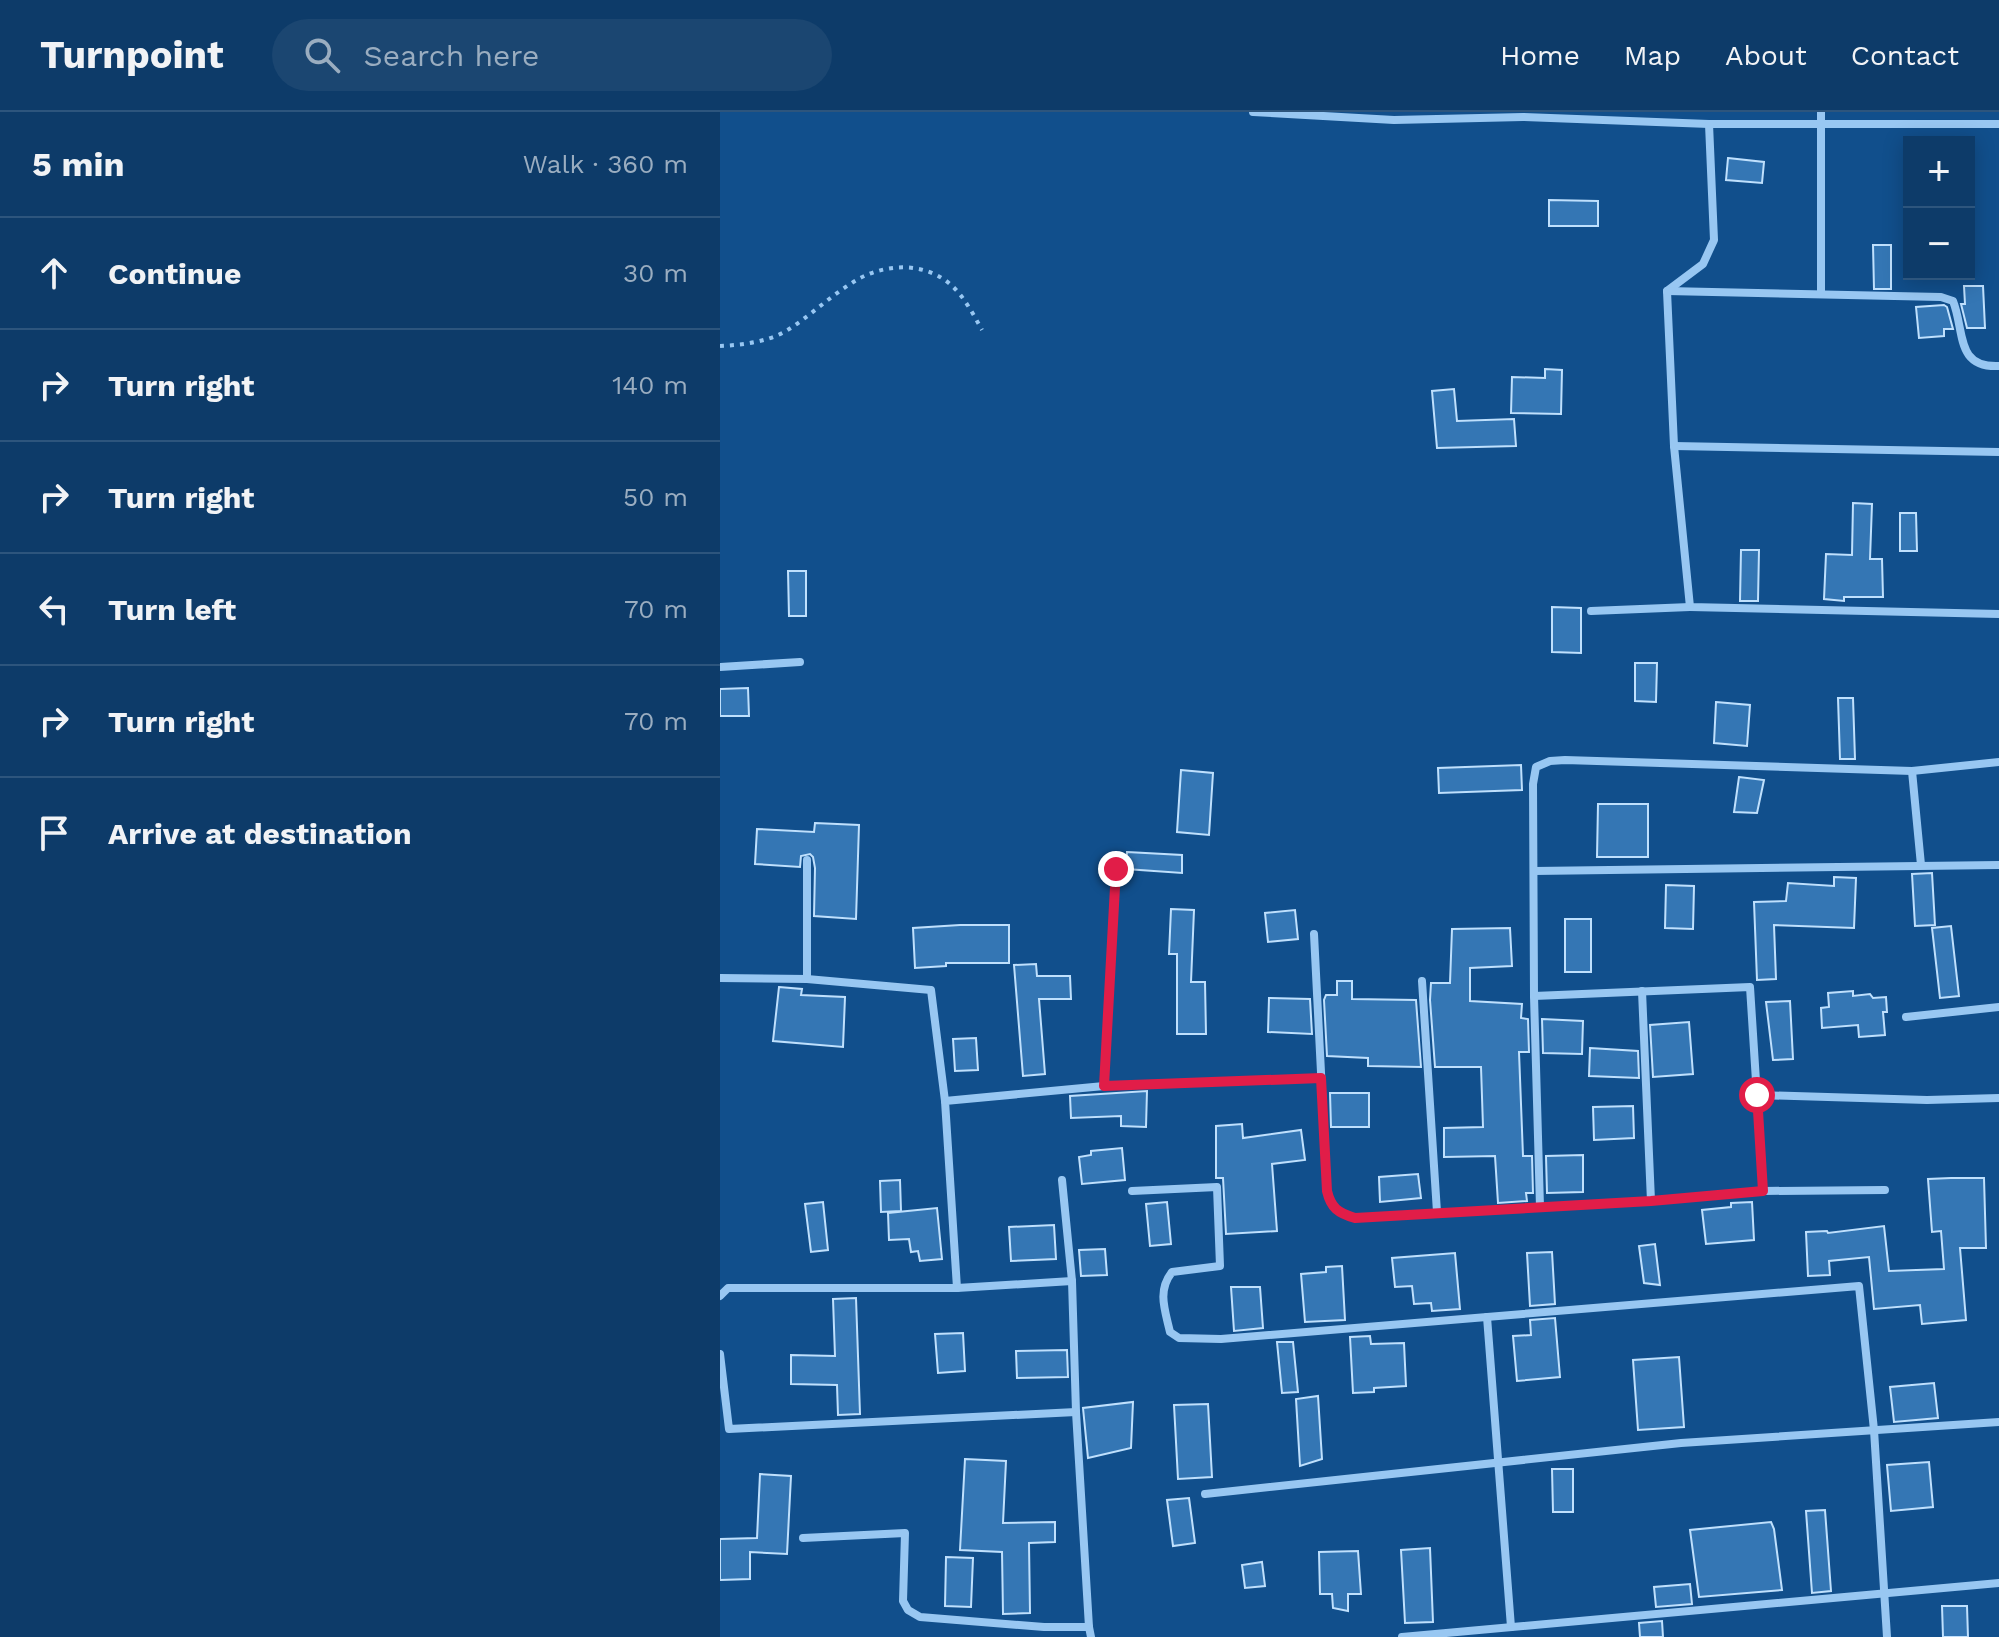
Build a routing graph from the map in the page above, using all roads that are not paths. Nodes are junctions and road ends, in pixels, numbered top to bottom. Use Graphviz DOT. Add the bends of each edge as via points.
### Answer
graph roads {
  1 [pos="1253,112"];
  2 [pos="1821,112"];
  3 [pos="1709,124"];
  4 [pos="1822,124"];
  5 [pos="1999,124"];
  6 [pos="1667,291"];
  7 [pos="1821,294"];
  8 [pos="1999,366"];
  9 [pos="1674,446"];
  10 [pos="1999,452"];
  11 [pos="1690,607"];
  12 [pos="1591,611"];
  13 [pos="1999,614"];
  14 [pos="800,662"];
  15 [pos="720,667"];
  16 [pos="1999,762"];
  17 [pos="1912,771"];
  18 [pos="807,860"];
  19 [pos="1921,865"];
  20 [pos="1999,865"];
  21 [pos="1116,869"];
  22 [pos="1534,871"];
  23 [pos="1314,934"];
  24 [pos="720,978"];
  25 [pos="807,979"];
  26 [pos="1422,981"];
  27 [pos="1642,991"];
  28 [pos="1534,996"];
  29 [pos="1999,1007"];
  30 [pos="1906,1017"];
  31 [pos="1321,1078"];
  32 [pos="1104,1086"];
  33 [pos="1757,1095"];
  34 [pos="1999,1098"];
  35 [pos="945,1101"];
  36 [pos="1062,1180"];
  37 [pos="1885,1190"];
  38 [pos="1132,1191"];
  39 [pos="1763,1191"];
  40 [pos="1651,1201"];
  41 [pos="1540,1207"];
  42 [pos="1437,1212"];
  43 [pos="1072,1281"];
  44 [pos="957,1288"];
  45 [pos="720,1296"];
  46 [pos="1487,1317"];
  47 [pos="720,1354"];
  48 [pos="1076,1412"];
  49 [pos="1999,1422"];
  50 [pos="1874,1430"];
  51 [pos="1497,1463"];
  52 [pos="1205,1494"];
  53 [pos="803,1538"];
  54 [pos="1999,1583"];
  55 [pos="1885,1592"];
  56 [pos="1511,1627"];
  57 [pos="1045,1632"];
  58 [pos="1090,1632"];
  59 [pos="1402,1637"];
  60 [pos="1887,1637"];
  1 -- 3 [label="street" via="1394,120 1523,117"];
  2 -- 4 [label="street"];
  3 -- 4 [label="street"];
  3 -- 6 [label="street" via="1714,240 1703,264"];
  4 -- 5 [label="street"];
  4 -- 7 [label="street"];
  6 -- 7 [label="street"];
  6 -- 9 [label="street"];
  7 -- 8 [label="street" via="1953,301 1969,358 1984,367"];
  9 -- 10 [label="street"];
  9 -- 11 [label="street"];
  11 -- 12 [label="street"];
  11 -- 13 [label="street"];
  14 -- 15 [label="street"];
  16 -- 17 [label="street"];
  17 -- 19 [label="street"];
  17 -- 22 [label="street" via="1550,761 1536,767 1533,784"];
  18 -- 25 [label="street"];
  19 -- 20 [label="street"];
  19 -- 22 [label="street"];
  21 -- 32 [label="street"];
  22 -- 28 [label="street"];
  23 -- 31 [label="street"];
  24 -- 25 [label="street"];
  25 -- 35 [label="street" via="931,990"];
  26 -- 42 [label="street"];
  27 -- 28 [label="street"];
  27 -- 33 [label="street" via="1750,987"];
  27 -- 40 [label="street"];
  28 -- 41 [label="street"];
  29 -- 30 [label="street"];
  31 -- 32 [label="street"];
  31 -- 42 [label="street" via="1330,1204 1355,1218"];
  32 -- 35 [label="street"];
  33 -- 34 [label="street"];
  33 -- 39 [label="street"];
  35 -- 44 [label="street"];
  36 -- 43 [label="street"];
  37 -- 39 [label="street"];
  38 -- 46 [label="street" via="1217,1187 1220,1266 1172,1272 1165,1281 1162,1296 1170,1332 1179,1338"];
  39 -- 40 [label="street"];
  40 -- 41 [label="street"];
  41 -- 42 [label="street"];
  43 -- 44 [label="street"];
  43 -- 48 [label="street"];
  44 -- 45 [label="street" via="728,1288"];
  46 -- 50 [label="street" via="1859,1286"];
  46 -- 51 [label="street"];
  47 -- 48 [label="street" via="729,1429"];
  48 -- 58 [label="street"];
  49 -- 50 [label="street"];
  50 -- 51 [label="street"];
  50 -- 55 [label="street"];
  51 -- 52 [label="street"];
  51 -- 56 [label="street"];
  53 -- 57 [label="street" via="905,1533 903,1601 908,1610 920,1617"];
  54 -- 55 [label="street"];
  55 -- 56 [label="street"];
  55 -- 60 [label="street"];
  56 -- 59 [label="street"];
  57 -- 58 [label="street"];
}
